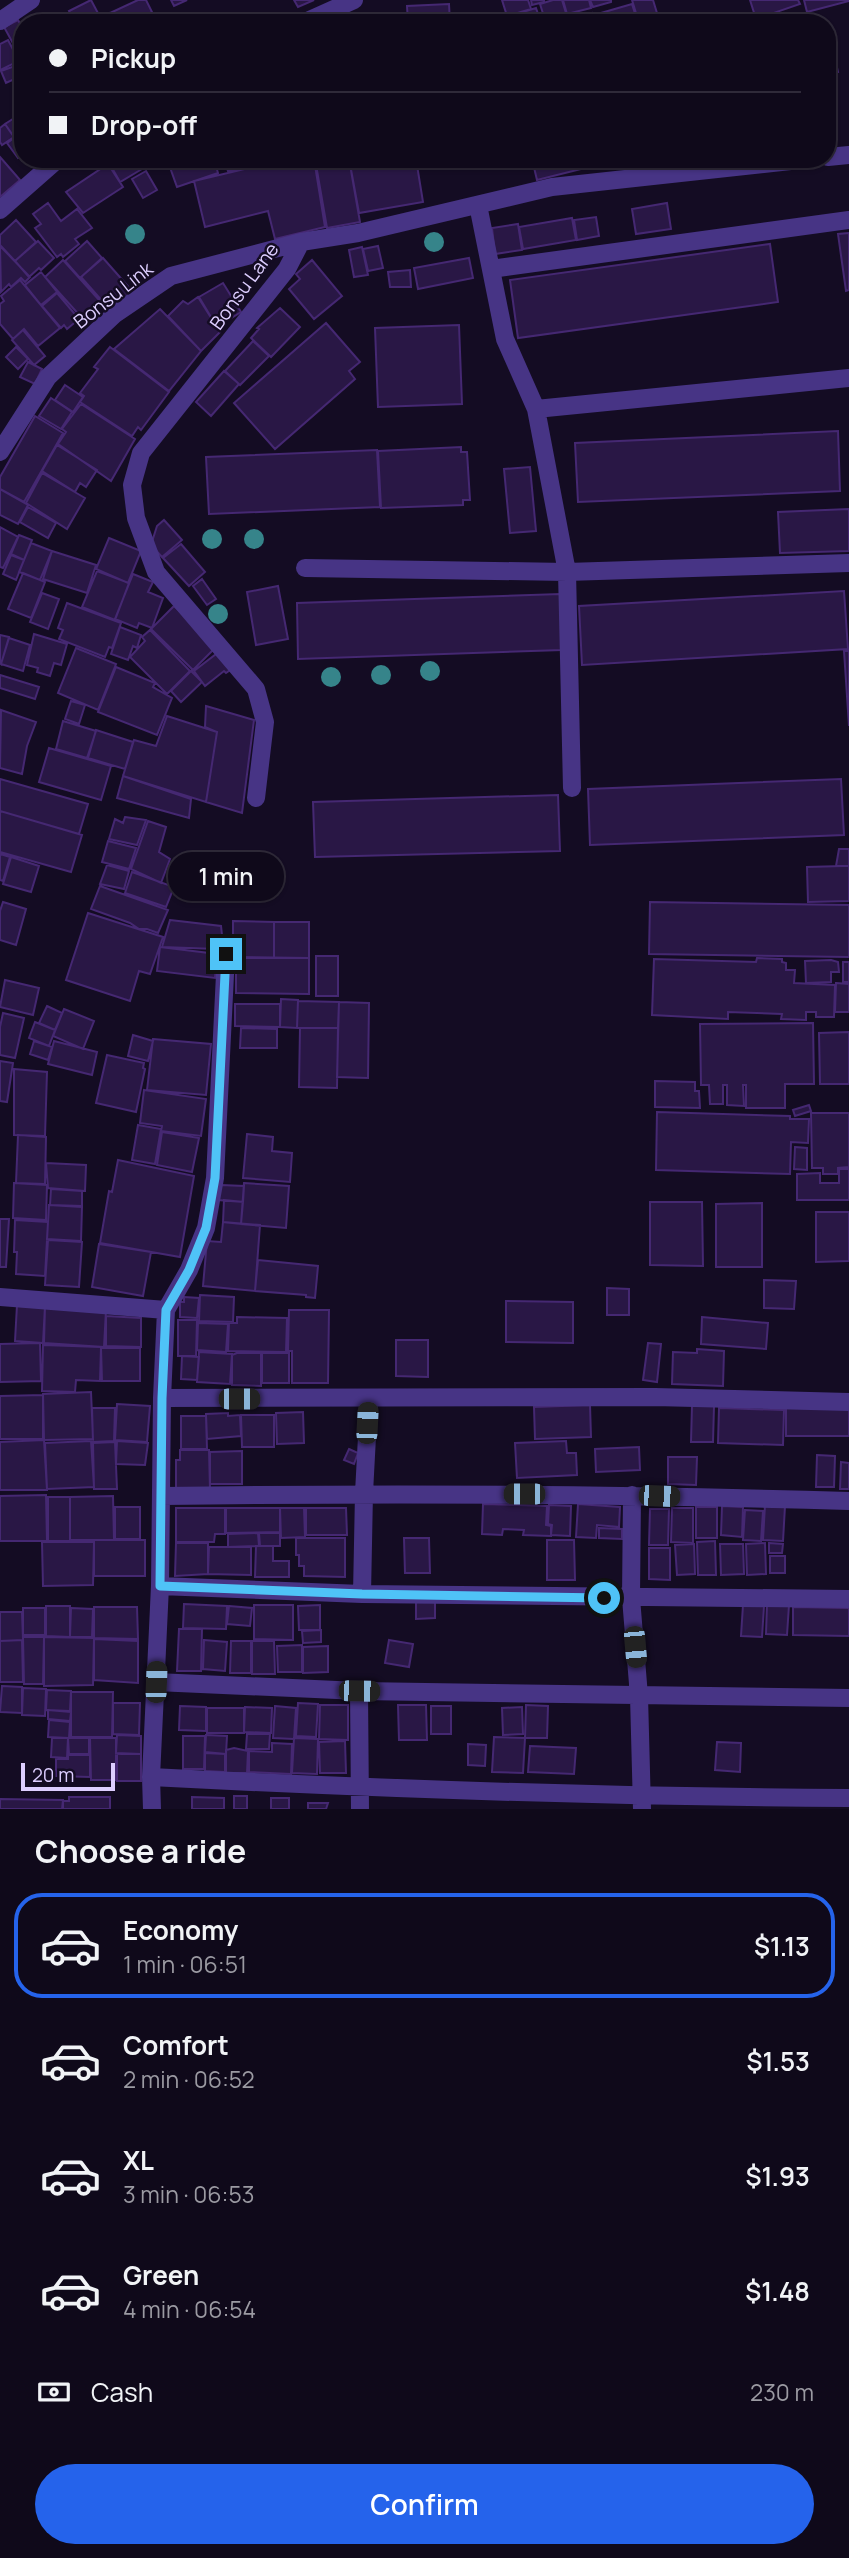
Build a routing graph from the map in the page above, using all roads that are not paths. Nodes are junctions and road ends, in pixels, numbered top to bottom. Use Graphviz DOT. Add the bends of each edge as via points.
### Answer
graph roads {
  1 [pos="31,0"];
  2 [pos="354,0"];
  3 [pos="323,14"];
  4 [pos="0,20"];
  5 [pos="48,168"];
  6 [pos="726,168"];
  7 [pos="478,205"];
  8 [pos="0,210"];
  9 [pos="849,220"];
  10 [pos="301,242"];
  11 [pos="491,268"];
  12 [pos="849,378"];
  13 [pos="537,409"];
  14 [pos="0,452"];
  15 [pos="849,563"];
  16 [pos="305,568"];
  17 [pos="567,572"];
  18 [pos="572,788"];
  19 [pos="256,798"];
  20 [pos="226,954"];
  21 [pos="0,1297"];
  22 [pos="166,1310"];
  23 [pos="162,1398"];
  24 [pos="369,1399"];
  25 [pos="849,1402"];
  26 [pos="363,1493"];
  27 [pos="632,1495"];
  28 [pos="162,1496"];
  29 [pos="849,1502"];
  30 [pos="160,1586"];
  31 [pos="362,1594"];
  32 [pos="631,1598"];
  33 [pos="849,1599"];
  34 [pos="156,1682"];
  35 [pos="359,1691"];
  36 [pos="639,1696"];
  37 [pos="849,1698"];
  38 [pos="151,1777"];
  39 [pos="360,1788"];
  40 [pos="849,1798"];
  41 [pos="642,1803"];
  42 [pos="152,1809"];
  43 [pos="360,1809"];
  1 -- 4 [label="street"];
  2 -- 3 [label="street"];
  5 -- 8 [label="street"];
  6 -- 7 [label="street, Bonsu Lane" via="552,187"];
  7 -- 10 [label="street, Bonsu Lane"];
  7 -- 11 [label="street"];
  9 -- 11 [label="street"];
  10 -- 14 [label="street, Bonsu Link" via="171,276 116,314 48,377"];
  10 -- 19 [label="street, Bonsu Lane" via="287,269 141,453 132,485 136,518 156,572 256,689 265,722"];
  11 -- 13 [label="street" via="505,339"];
  12 -- 13 [label="street"];
  13 -- 17 [label="street"];
  15 -- 17 [label="street"];
  16 -- 17 [label="street"];
  17 -- 18 [label="street"];
  20 -- 22 [label="street" via="215,1178 206,1228"];
  21 -- 22 [label="street"];
  22 -- 23 [label="street"];
  23 -- 24 [label="street"];
  23 -- 28 [label="street"];
  24 -- 25 [label="street" via="655,1397"];
  24 -- 26 [label="street"];
  26 -- 27 [label="street"];
  26 -- 28 [label="street"];
  26 -- 31 [label="street"];
  27 -- 29 [label="street"];
  27 -- 32 [label="street"];
  28 -- 30 [label="street"];
  30 -- 31 [label="street"];
  30 -- 34 [label="street"];
  31 -- 32 [label="street"];
  32 -- 33 [label="street"];
  32 -- 36 [label="street"];
  34 -- 35 [label="street"];
  34 -- 38 [label="street"];
  35 -- 36 [label="street"];
  35 -- 39 [label="street"];
  36 -- 37 [label="street"];
  36 -- 41 [label="street"];
  38 -- 39 [label="street"];
  38 -- 42 [label="street"];
  39 -- 41 [label="street"];
  39 -- 43 [label="street"];
  40 -- 41 [label="street"];
}
